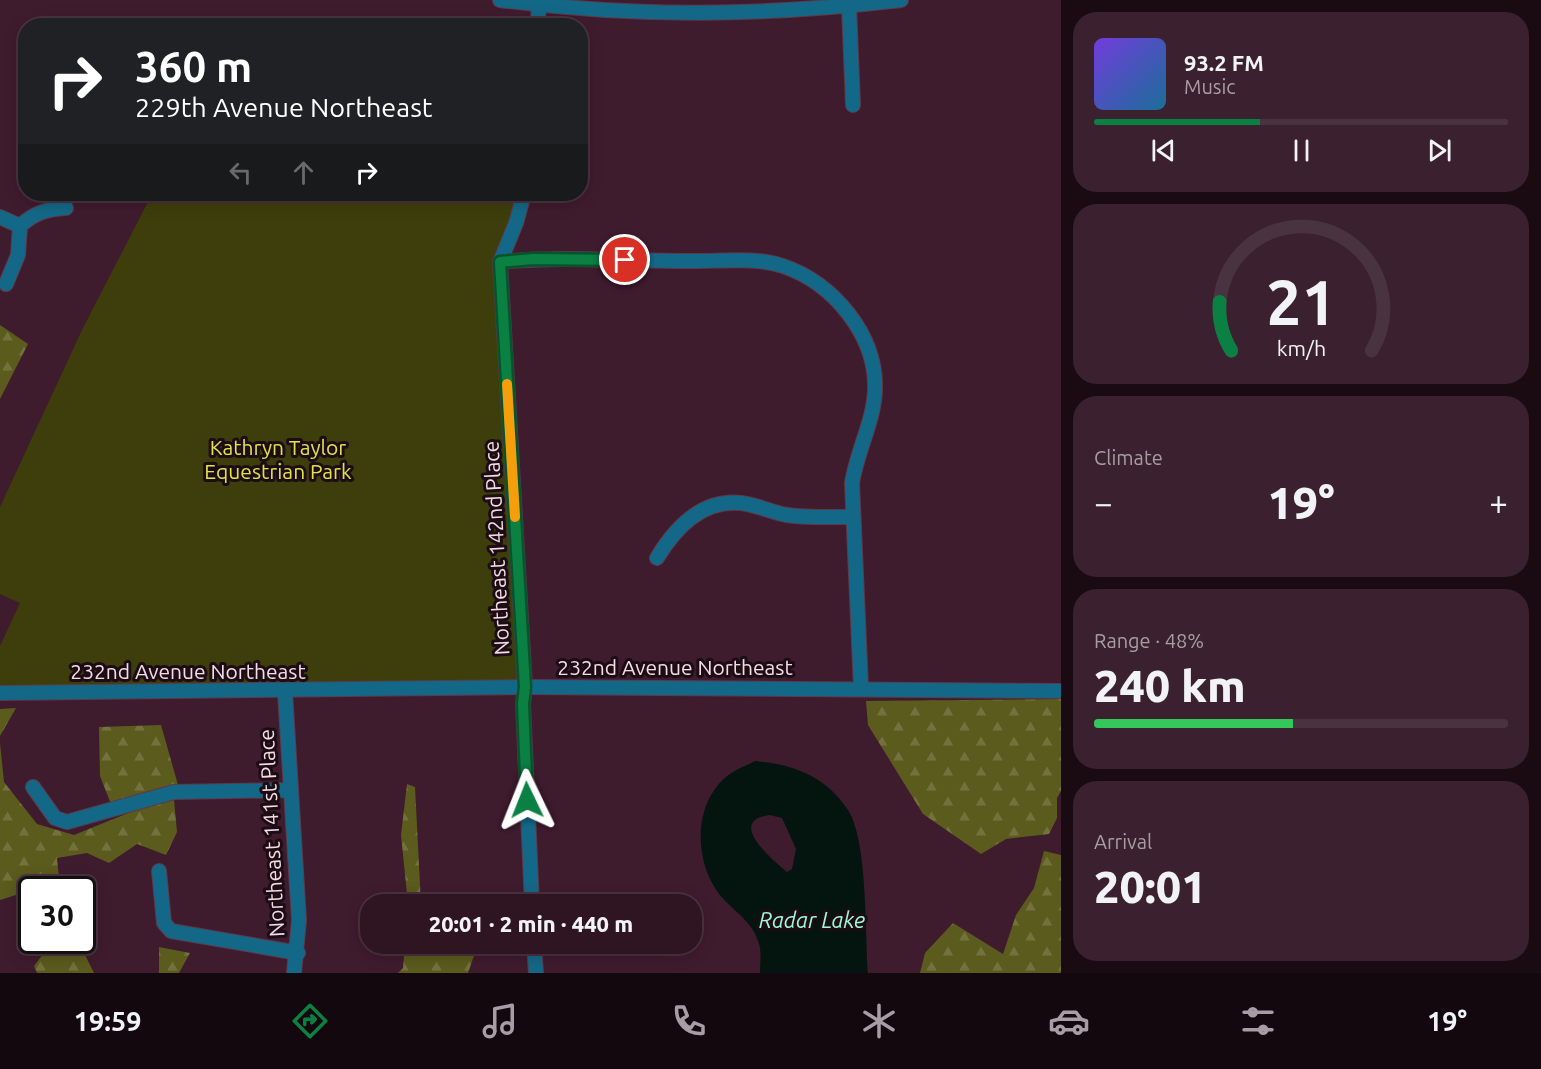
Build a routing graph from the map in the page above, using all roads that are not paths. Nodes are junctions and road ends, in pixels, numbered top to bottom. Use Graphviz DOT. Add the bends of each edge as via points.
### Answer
graph roads {
  1 [pos="500,0"];
  2 [pos="901,0"];
  3 [pos="540,3"];
  4 [pos="828,4"];
  5 [pos="849,6"];
  6 [pos="538,18"];
  7 [pos="853,105"];
  8 [pos="522,201"];
  9 [pos="66,208"];
  10 [pos="0,217"];
  11 [pos="20,226"];
  12 [pos="500,262"];
  13 [pos="6,285"];
  14 [pos="852,517"];
  15 [pos="657,558"];
  16 [pos="525,687"];
  17 [pos="861,688"];
  18 [pos="1061,690"];
  19 [pos="285,692"];
  20 [pos="0,693"];
  21 [pos="33,788"];
  22 [pos="291,790"];
  23 [pos="159,871"];
  24 [pos="532,894"];
  25 [pos="298,953"];
  26 [pos="535,954"];
  27 [pos="294,973"];
  28 [pos="536,973"];
  1 -- 3 [label="street"];
  2 -- 5 [label="street"];
  3 -- 4 [label="street" via="627,13 699,15"];
  3 -- 6 [label="street"];
  4 -- 5 [label="street"];
  5 -- 7 [label="street"];
  8 -- 12 [label="street, Northeast 142nd Place"];
  9 -- 11 [label="street" via="31,215"];
  10 -- 11 [label="street"];
  11 -- 13 [label="street" via="18,255"];
  12 -- 14 [label="street" via="749,262 781,266 832,295 854,320 869,356 875,389 870,419 856,458"];
  12 -- 16 [label="street, Northeast 142nd Place"];
  14 -- 15 [label="street" via="787,515 741,503 716,505 690,517 672,532"];
  14 -- 17 [label="street"];
  16 -- 17 [label="street, 232nd Avenue Northeast"];
  16 -- 19 [label="street, 232nd Avenue Northeast"];
  16 -- 24 [label="street, Northeast 142nd Place"];
  17 -- 18 [label="street, 232nd Avenue Northeast"];
  19 -- 20 [label="street, 232nd Avenue Northeast"];
  19 -- 22 [label="street, Northeast 141st Place"];
  21 -- 22 [label="street" via="55,818 67,822 174,792"];
  22 -- 25 [label="street, Northeast 141st Place"];
  23 -- 25 [label="street" via="164,923 171,931"];
  25 -- 27 [label="street, Northeast 141st Place"];
  26 -- 28 [label="street"];
}
